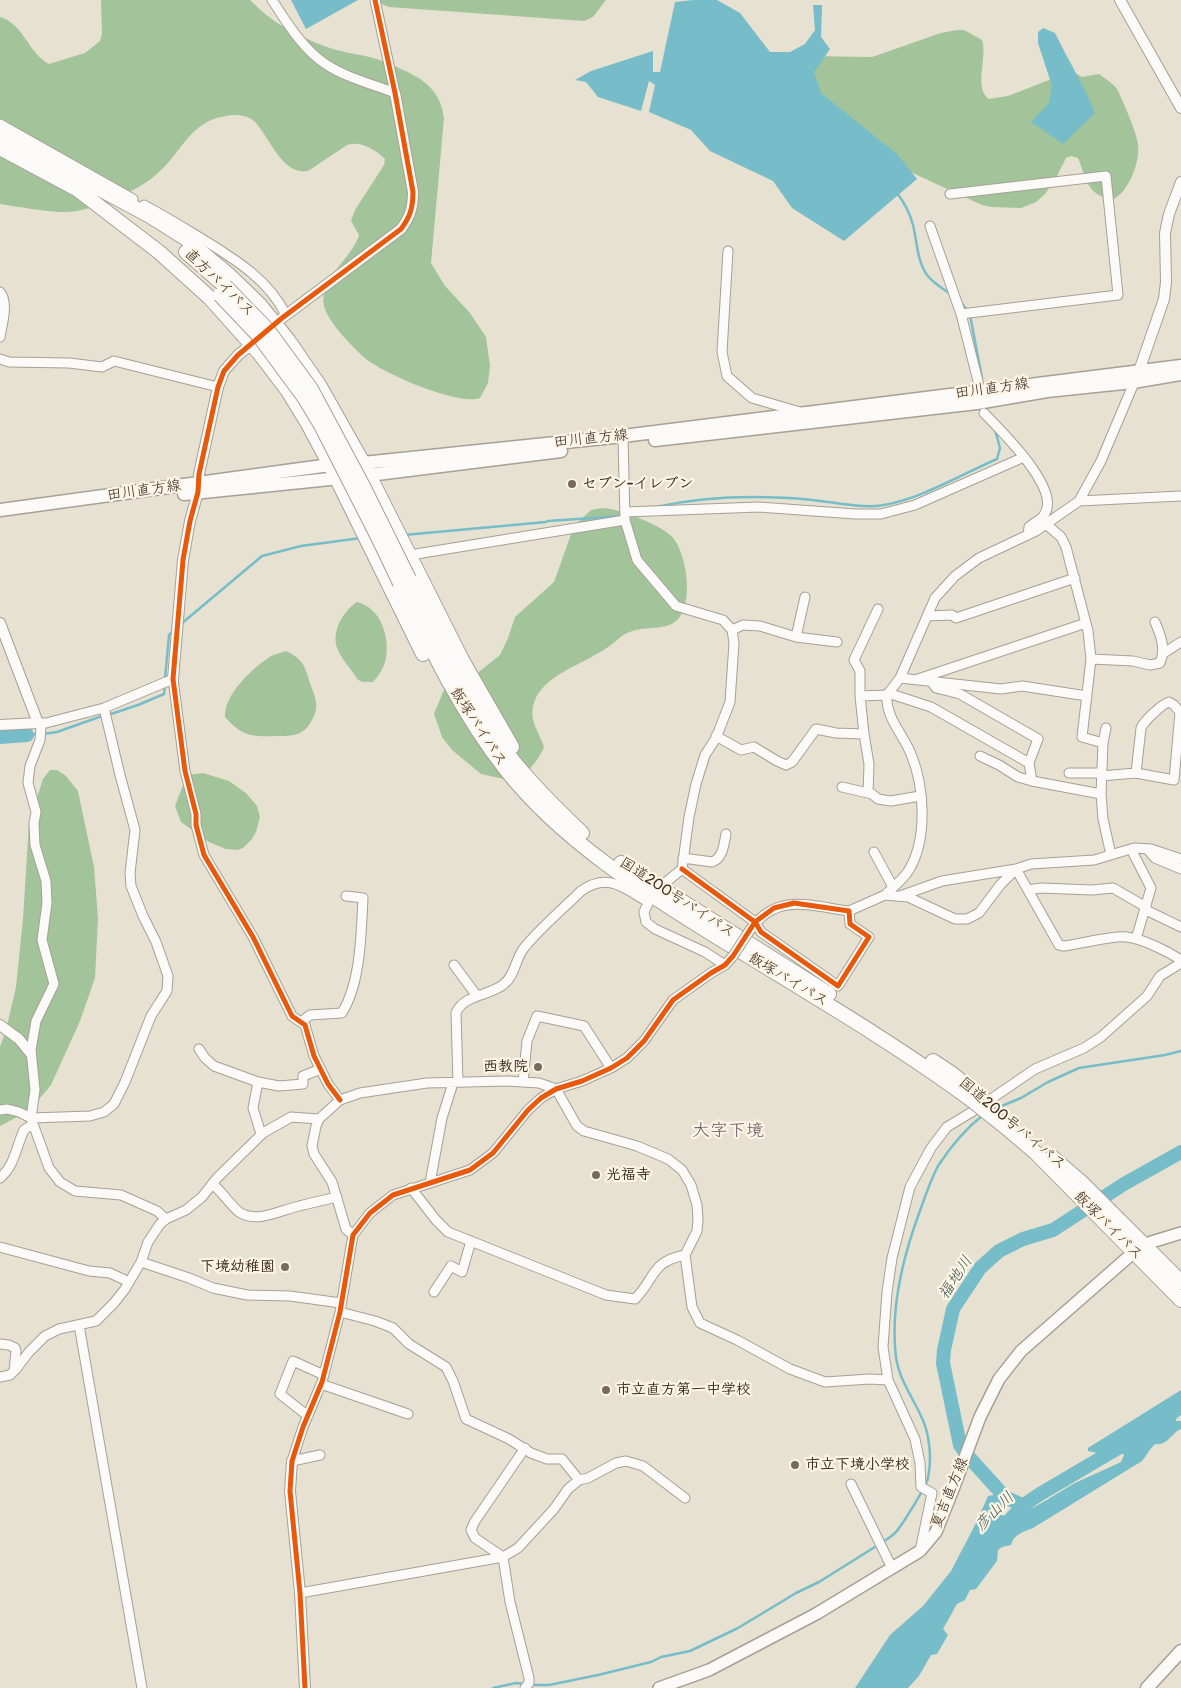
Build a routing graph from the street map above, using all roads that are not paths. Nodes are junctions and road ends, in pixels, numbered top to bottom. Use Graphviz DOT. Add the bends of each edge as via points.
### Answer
graph roads {
  1 [pos="272,0"];
  2 [pos="375,0"];
  3 [pos="1120,0"];
  4 [pos="395,93"];
  5 [pos="1181,108"];
  6 [pos="0,124"];
  7 [pos="0,136"];
  8 [pos="2,150"];
  9 [pos="1181,182"];
  10 [pos="79,185"];
  11 [pos="950,194"];
  12 [pos="930,226"];
  13 [pos="728,252"];
  14 [pos="0,292"];
  15 [pos="961,314"];
  16 [pos="284,316"];
  17 [pos="0,337"];
  18 [pos="247,348"];
  19 [pos="0,359"];
  20 [pos="1181,366"];
  21 [pos="1181,374"];
  22 [pos="1136,377"];
  23 [pos="218,387"];
  24 [pos="983,402"];
  25 [pos="802,413"];
  26 [pos="623,440"];
  27 [pos="1024,457"];
  28 [pos="330,465"];
  29 [pos="366,469"];
  30 [pos="337,479"];
  31 [pos="198,488"];
  32 [pos="1181,496"];
  33 [pos="1079,501"];
  34 [pos="0,510"];
  35 [pos="625,516"];
  36 [pos="0,517"];
  37 [pos="1046,524"];
  38 [pos="1028,535"];
  39 [pos="410,555"];
  40 [pos="1075,578"];
  41 [pos="404,581"];
  42 [pos="805,597"];
  43 [pos="878,609"];
  44 [pos="927,616"];
  45 [pos="1155,622"];
  46 [pos="0,623"];
  47 [pos="1086,623"];
  48 [pos="732,630"];
  49 [pos="796,637"];
  50 [pos="837,642"];
  51 [pos="1181,642"];
  52 [pos="1164,653"];
  53 [pos="1091,659"];
  54 [pos="900,678"];
  55 [pos="173,679"];
  56 [pos="916,680"];
  57 [pos="931,681"];
  58 [pos="887,694"];
  59 [pos="860,696"];
  60 [pos="1087,696"];
  61 [pos="104,708"];
  62 [pos="38,723"];
  63 [pos="0,725"];
  64 [pos="1106,728"];
  65 [pos="864,734"];
  66 [pos="716,736"];
  67 [pos="1103,743"];
  68 [pos="980,756"];
  69 [pos="1029,763"];
  70 [pos="1181,771"];
  71 [pos="508,772"];
  72 [pos="1069,773"];
  73 [pos="1136,774"];
  74 [pos="1101,775"];
  75 [pos="530,778"];
  76 [pos="1174,780"];
  77 [pos="1032,781"];
  78 [pos="842,786"];
  79 [pos="868,793"];
  80 [pos="1100,794"];
  81 [pos="920,796"];
  82 [pos="726,834"];
  83 [pos="1132,849"];
  84 [pos="1147,849"];
  85 [pos="874,852"];
  86 [pos="1111,855"];
  87 [pos="683,858"];
  88 [pos="1181,859"];
  89 [pos="682,869"];
  90 [pos="1016,869"];
  91 [pos="1181,870"];
  92 [pos="893,887"];
  93 [pos="1028,890"];
  94 [pos="885,895"];
  95 [pos="346,896"];
  96 [pos="653,896"];
  97 [pos="900,896"];
  98 [pos="1146,909"];
  99 [pos="849,911"];
  100 [pos="752,926"];
  101 [pos="1181,927"];
  102 [pos="1136,939"];
  103 [pos="1181,961"];
  104 [pos="454,965"];
  105 [pos="725,965"];
  106 [pos="476,996"];
  107 [pos="301,1022"];
  108 [pos="0,1025"];
  109 [pos="199,1049"];
  110 [pos="32,1054"];
  111 [pos="610,1068"];
  112 [pos="320,1069"];
  113 [pos="258,1082"];
  114 [pos="523,1082"];
  115 [pos="456,1083"];
  116 [pos="556,1089"];
  117 [pos="340,1100"];
  118 [pos="0,1110"];
  119 [pos="319,1119"];
  120 [pos="32,1121"];
  121 [pos="261,1134"];
  122 [pos="0,1178"];
  123 [pos="430,1183"];
  124 [pos="212,1184"];
  125 [pos="411,1188"];
  126 [pos="336,1198"];
  127 [pos="166,1219"];
  128 [pos="1181,1233"];
  129 [pos="352,1235"];
  130 [pos="471,1241"];
  131 [pos="0,1247"];
  132 [pos="1139,1248"];
  133 [pos="685,1255"];
  134 [pos="141,1262"];
  135 [pos="1156,1265"];
  136 [pos="129,1282"];
  137 [pos="1181,1282"];
  138 [pos="434,1292"];
  139 [pos="1181,1300"];
  140 [pos="340,1307"];
  141 [pos="79,1325"];
  142 [pos="0,1344"];
  143 [pos="14,1372"];
  144 [pos="324,1375"];
  145 [pos="0,1377"];
  146 [pos="888,1380"];
  147 [pos="321,1384"];
  148 [pos="408,1414"];
  149 [pos="308,1416"];
  150 [pos="525,1448"];
  151 [pos="320,1455"];
  152 [pos="292,1461"];
  153 [pos="579,1480"];
  154 [pos="851,1484"];
  155 [pos="685,1498"];
  156 [pos="920,1551"];
  157 [pos="502,1557"];
  158 [pos="892,1568"];
  159 [pos="300,1593"];
  160 [pos="1181,1652"];
  161 [pos="142,1688"];
  162 [pos="305,1688"];
  163 [pos="525,1688"];
  164 [pos="659,1688"];
  165 [pos="1147,1688"];
  1 -- 4 [label="street" via="298,38 323,62"];
  2 -- 4 [label="street"];
  3 -- 5 [label="street"];
  4 -- 16 [label="street" via="413,192 409,218 401,229"];
  6 -- 16 [label="street" via="168,218 238,262 266,285 282,306"];
  7 -- 10 [label="highway, 直方バイパス"];
  8 -- 10 [label="highway, 直方バイパス"];
  9 -- 22 [label="street" via="1165,233 1164,299"];
  10 -- 28 [label="highway" via="210,298 288,391"];
  10 -- 29 [label="highway" via="150,216 184,238 260,305 319,385"];
  10 -- 41 [label="highway, 直方バイパス, bridge" via="127,208 180,246 267,330 311,389 354,469"];
  11 -- 15 [label="street" via="1106,176 1118,295"];
  12 -- 15 [label="street"];
  13 -- 25 [label="street" via="722,352 727,376 752,398"];
  14 -- 17 [label="street" via="4,303"];
  15 -- 24 [label="street"];
  18 -- 23 [label="street" via="224,371"];
  19 -- 23 [label="street" via="102,367 114,361"];
  20 -- 22 [label="main road, 田川直方線"];
  21 -- 22 [label="main road, 田川直方線"];
  22 -- 24 [label="main road, 田川直方線"];
  22 -- 33 [label="street" via="1101,461"];
  23 -- 31 [label="street"];
  24 -- 25 [label="main road, 田川直方線"];
  24 -- 26 [label="main road, 田川直方線"];
  24 -- 27 [label="street"];
  25 -- 26 [label="main road, 田川直方線"];
  26 -- 29 [label="main road, 田川直方線"];
  26 -- 35 [label="street"];
  27 -- 35 [label="street" via="915,505 881,514 759,507"];
  27 -- 38 [label="street" via="1043,483 1047,509 1044,516 1028,527"];
  28 -- 29 [label="main road, 田川直方線"];
  28 -- 30 [label="highway"];
  28 -- 31 [label="main road, 田川直方線"];
  29 -- 30 [label="main road, 田川直方線"];
  29 -- 39 [label="highway"];
  30 -- 31 [label="main road, 田川直方線" via="230,491"];
  30 -- 71 [label="highway" via="434,674 481,744"];
  31 -- 34 [label="main road, 田川直方線"];
  31 -- 36 [label="main road, 田川直方線"];
  31 -- 55 [label="street" via="184,560"];
  32 -- 33 [label="street"];
  33 -- 37 [label="street"];
  35 -- 39 [label="street"];
  35 -- 48 [label="street" via="637,560 676,606 723,620"];
  37 -- 38 [label="street"];
  37 -- 40 [label="street" via="1061,537"];
  38 -- 44 [label="street" via="979,558 955,576 935,598"];
  39 -- 75 [label="highway" via="462,660"];
  40 -- 44 [label="street" via="956,618 952,615"];
  40 -- 47 [label="street"];
  41 -- 71 [label="highway, 飯塚バイパス" via="448,681"];
  41 -- 75 [label="highway, 国道200号バイパス" via="485,723"];
  42 -- 49 [label="street"];
  43 -- 59 [label="street" via="854,660 860,671"];
  44 -- 54 [label="street"];
  45 -- 52 [label="street"];
  46 -- 62 [label="street"];
  47 -- 53 [label="street"];
  47 -- 56 [label="street"];
  48 -- 49 [label="street" via="744,625 760,626"];
  48 -- 66 [label="street" via="730,702"];
  49 -- 50 [label="street"];
  51 -- 52 [label="street"];
  52 -- 53 [label="street" via="1160,663 1150,665"];
  53 -- 60 [label="street"];
  54 -- 56 [label="street"];
  54 -- 58 [label="street"];
  55 -- 61 [label="street"];
  55 -- 107 [label="street" via="185,771 204,854 253,936 292,1016"];
  56 -- 57 [label="street"];
  57 -- 60 [label="street" via="1001,689 1022,686"];
  57 -- 69 [label="street" via="936,688 960,694 1038,740"];
  58 -- 59 [label="street"];
  58 -- 69 [label="street" via="931,707"];
  58 -- 81 [label="street" via="887,711 911,755"];
  59 -- 65 [label="street"];
  60 -- 67 [label="street" via="1082,736"];
  61 -- 62 [label="street"];
  61 -- 120 [label="street" via="135,830 131,886 168,976 167,992 151,1016 114,1104 104,1112 90,1116"];
  62 -- 63 [label="street"];
  62 -- 110 [label="street" via="40,740 30,766 28,783 36,812 35,845 46,881 42,940 54,984 36,1021"];
  64 -- 67 [label="street"];
  65 -- 66 [label="street" via="816,729 792,762 786,764 754,747 741,750"];
  65 -- 79 [label="street" via="869,764"];
  66 -- 87 [label="street" via="705,755 696,784"];
  67 -- 74 [label="street"];
  68 -- 77 [label="street"];
  69 -- 77 [label="street"];
  70 -- 76 [label="street"];
  71 -- 96 [label="highway, 飯塚バイパス" via="559,825 615,871"];
  72 -- 74 [label="street"];
  73 -- 74 [label="street"];
  73 -- 76 [label="street"];
  73 -- 76 [label="street" via="1141,728 1169,702 1180,712"];
  74 -- 80 [label="street"];
  75 -- 96 [label="highway, 国道200号バイパス" via="548,800 625,866"];
  77 -- 80 [label="street"];
  78 -- 79 [label="street"];
  79 -- 81 [label="street" via="891,801"];
  80 -- 86 [label="street"];
  81 -- 92 [label="street" via="920,837 910,867"];
  82 -- 87 [label="street" via="716,860"];
  83 -- 84 [label="street"];
  83 -- 86 [label="street"];
  83 -- 98 [label="street" via="1151,888"];
  84 -- 88 [label="street"];
  84 -- 91 [label="street" via="1155,858"];
  85 -- 92 [label="street"];
  86 -- 90 [label="street" via="1094,860 1030,864"];
  87 -- 89 [label="street"];
  89 -- 96 [label="street"];
  89 -- 100 [label="street"];
  90 -- 93 [label="street"];
  90 -- 97 [label="street" via="942,881"];
  90 -- 97 [label="street" via="979,914 967,919 955,918"];
  92 -- 94 [label="street"];
  93 -- 98 [label="street" via="1113,888"];
  93 -- 102 [label="street" via="1059,945 1125,936"];
  94 -- 97 [label="street"];
  94 -- 99 [label="street"];
  95 -- 107 [label="street" via="363,898 360,959 347,1006 342,1014 310,1014"];
  96 -- 105 [label="street" via="644,912 646,922"];
  96 -- 106 [label="street" via="615,882 590,884 524,949 515,969 500,988"];
  96 -- 132 [label="highway, 国道200号バイパス" via="871,1021 951,1073 1077,1186"];
  98 -- 101 [label="street"];
  98 -- 102 [label="street"];
  99 -- 100 [label="street" via="794,903 774,908"];
  99 -- 100 [label="street" via="850,924 869,937 838,986"];
  100 -- 105 [label="street, bridge"];
  102 -- 103 [label="street"];
  103 -- 146 [label="street" via="1160,976 1147,996 1101,1037 1035,1069 1004,1089 947,1127 931,1148 910,1187 892,1258 883,1347"];
  104 -- 106 [label="street"];
  105 -- 111 [label="street" via="673,1000 644,1041 627,1058"];
  106 -- 115 [label="street" via="456,1013"];
  107 -- 112 [label="street" via="305,1025"];
  108 -- 110 [label="street"];
  109 -- 113 [label="street" via="214,1066"];
  110 -- 120 [label="street" via="35,1090"];
  111 -- 114 [label="street" via="584,1026 537,1016 527,1041"];
  111 -- 116 [label="street"];
  112 -- 113 [label="street" via="303,1076 303,1084 279,1086"];
  112 -- 117 [label="street"];
  113 -- 121 [label="street" via="253,1108"];
  114 -- 115 [label="street"];
  114 -- 116 [label="street"];
  115 -- 117 [label="street" via="399,1086"];
  115 -- 123 [label="street" via="442,1118"];
  116 -- 123 [label="street" via="528,1110 493,1153 470,1170"];
  116 -- 133 [label="street" via="577,1126 584,1131 637,1146 668,1159 682,1170 691,1185 698,1219"];
  117 -- 119 [label="street"];
  118 -- 120 [label="street" via="19,1112"];
  119 -- 121 [label="street" via="290,1117"];
  119 -- 126 [label="street" via="312,1146 332,1182"];
  120 -- 122 [label="street" via="24,1130 14,1160"];
  120 -- 127 [label="street" via="49,1168 60,1182 75,1191 121,1195 157,1211"];
  121 -- 124 [label="street"];
  123 -- 125 [label="street"];
  124 -- 126 [label="street" via="240,1212 249,1215 267,1216"];
  124 -- 127 [label="street" via="186,1210"];
  125 -- 129 [label="street" via="393,1195 370,1213"];
  125 -- 130 [label="street" via="448,1232"];
  126 -- 129 [label="street" via="346,1229"];
  127 -- 134 [label="street" via="148,1242"];
  128 -- 132 [label="main road, 夏吉直方線"];
  129 -- 140 [label="street"];
  130 -- 133 [label="street" via="606,1295 635,1299 662,1264"];
  130 -- 138 [label="street" via="462,1272 451,1266"];
  131 -- 136 [label="street" via="89,1272 110,1273"];
  132 -- 135 [label="highway, 国道200号バイパス"];
  132 -- 156 [label="main road, 夏吉直方線" via="1021,1351 999,1379 980,1417 936,1532"];
  133 -- 146 [label="street" via="692,1307 700,1323 790,1369 825,1382"];
  134 -- 136 [label="street"];
  134 -- 140 [label="street" via="213,1288 290,1296"];
  135 -- 137 [label="highway"];
  135 -- 139 [label="highway, 飯塚バイパス"];
  136 -- 141 [label="street" via="114,1304 96,1321"];
  140 -- 144 [label="street"];
  140 -- 150 [label="street" via="393,1328 409,1344 446,1367 466,1419"];
  141 -- 143 [label="street" via="59,1328 45,1336"];
  141 -- 161 [label="street"];
  142 -- 143 [label="street" via="15,1348"];
  143 -- 145 [label="street"];
  144 -- 147 [label="street"];
  144 -- 149 [label="street" via="293,1361 280,1394"];
  146 -- 156 [label="street" via="915,1439 921,1487 932,1493"];
  147 -- 148 [label="street"];
  147 -- 149 [label="street"];
  149 -- 152 [label="street"];
  150 -- 153 [label="street" via="546,1459 562,1459"];
  150 -- 157 [label="street" via="471,1530 475,1538"];
  151 -- 152 [label="street"];
  152 -- 159 [label="street" via="290,1491"];
  153 -- 155 [label="street" via="626,1461 642,1466"];
  153 -- 157 [label="street" via="518,1548"];
  154 -- 158 [label="street"];
  156 -- 158 [label="main road, 夏吉直方線"];
  157 -- 159 [label="street"];
  157 -- 163 [label="street" via="529,1678"];
  158 -- 164 [label="main road, 夏吉直方線" via="816,1614 709,1670"];
  159 -- 162 [label="street"];
  160 -- 165 [label="main road"];
}
